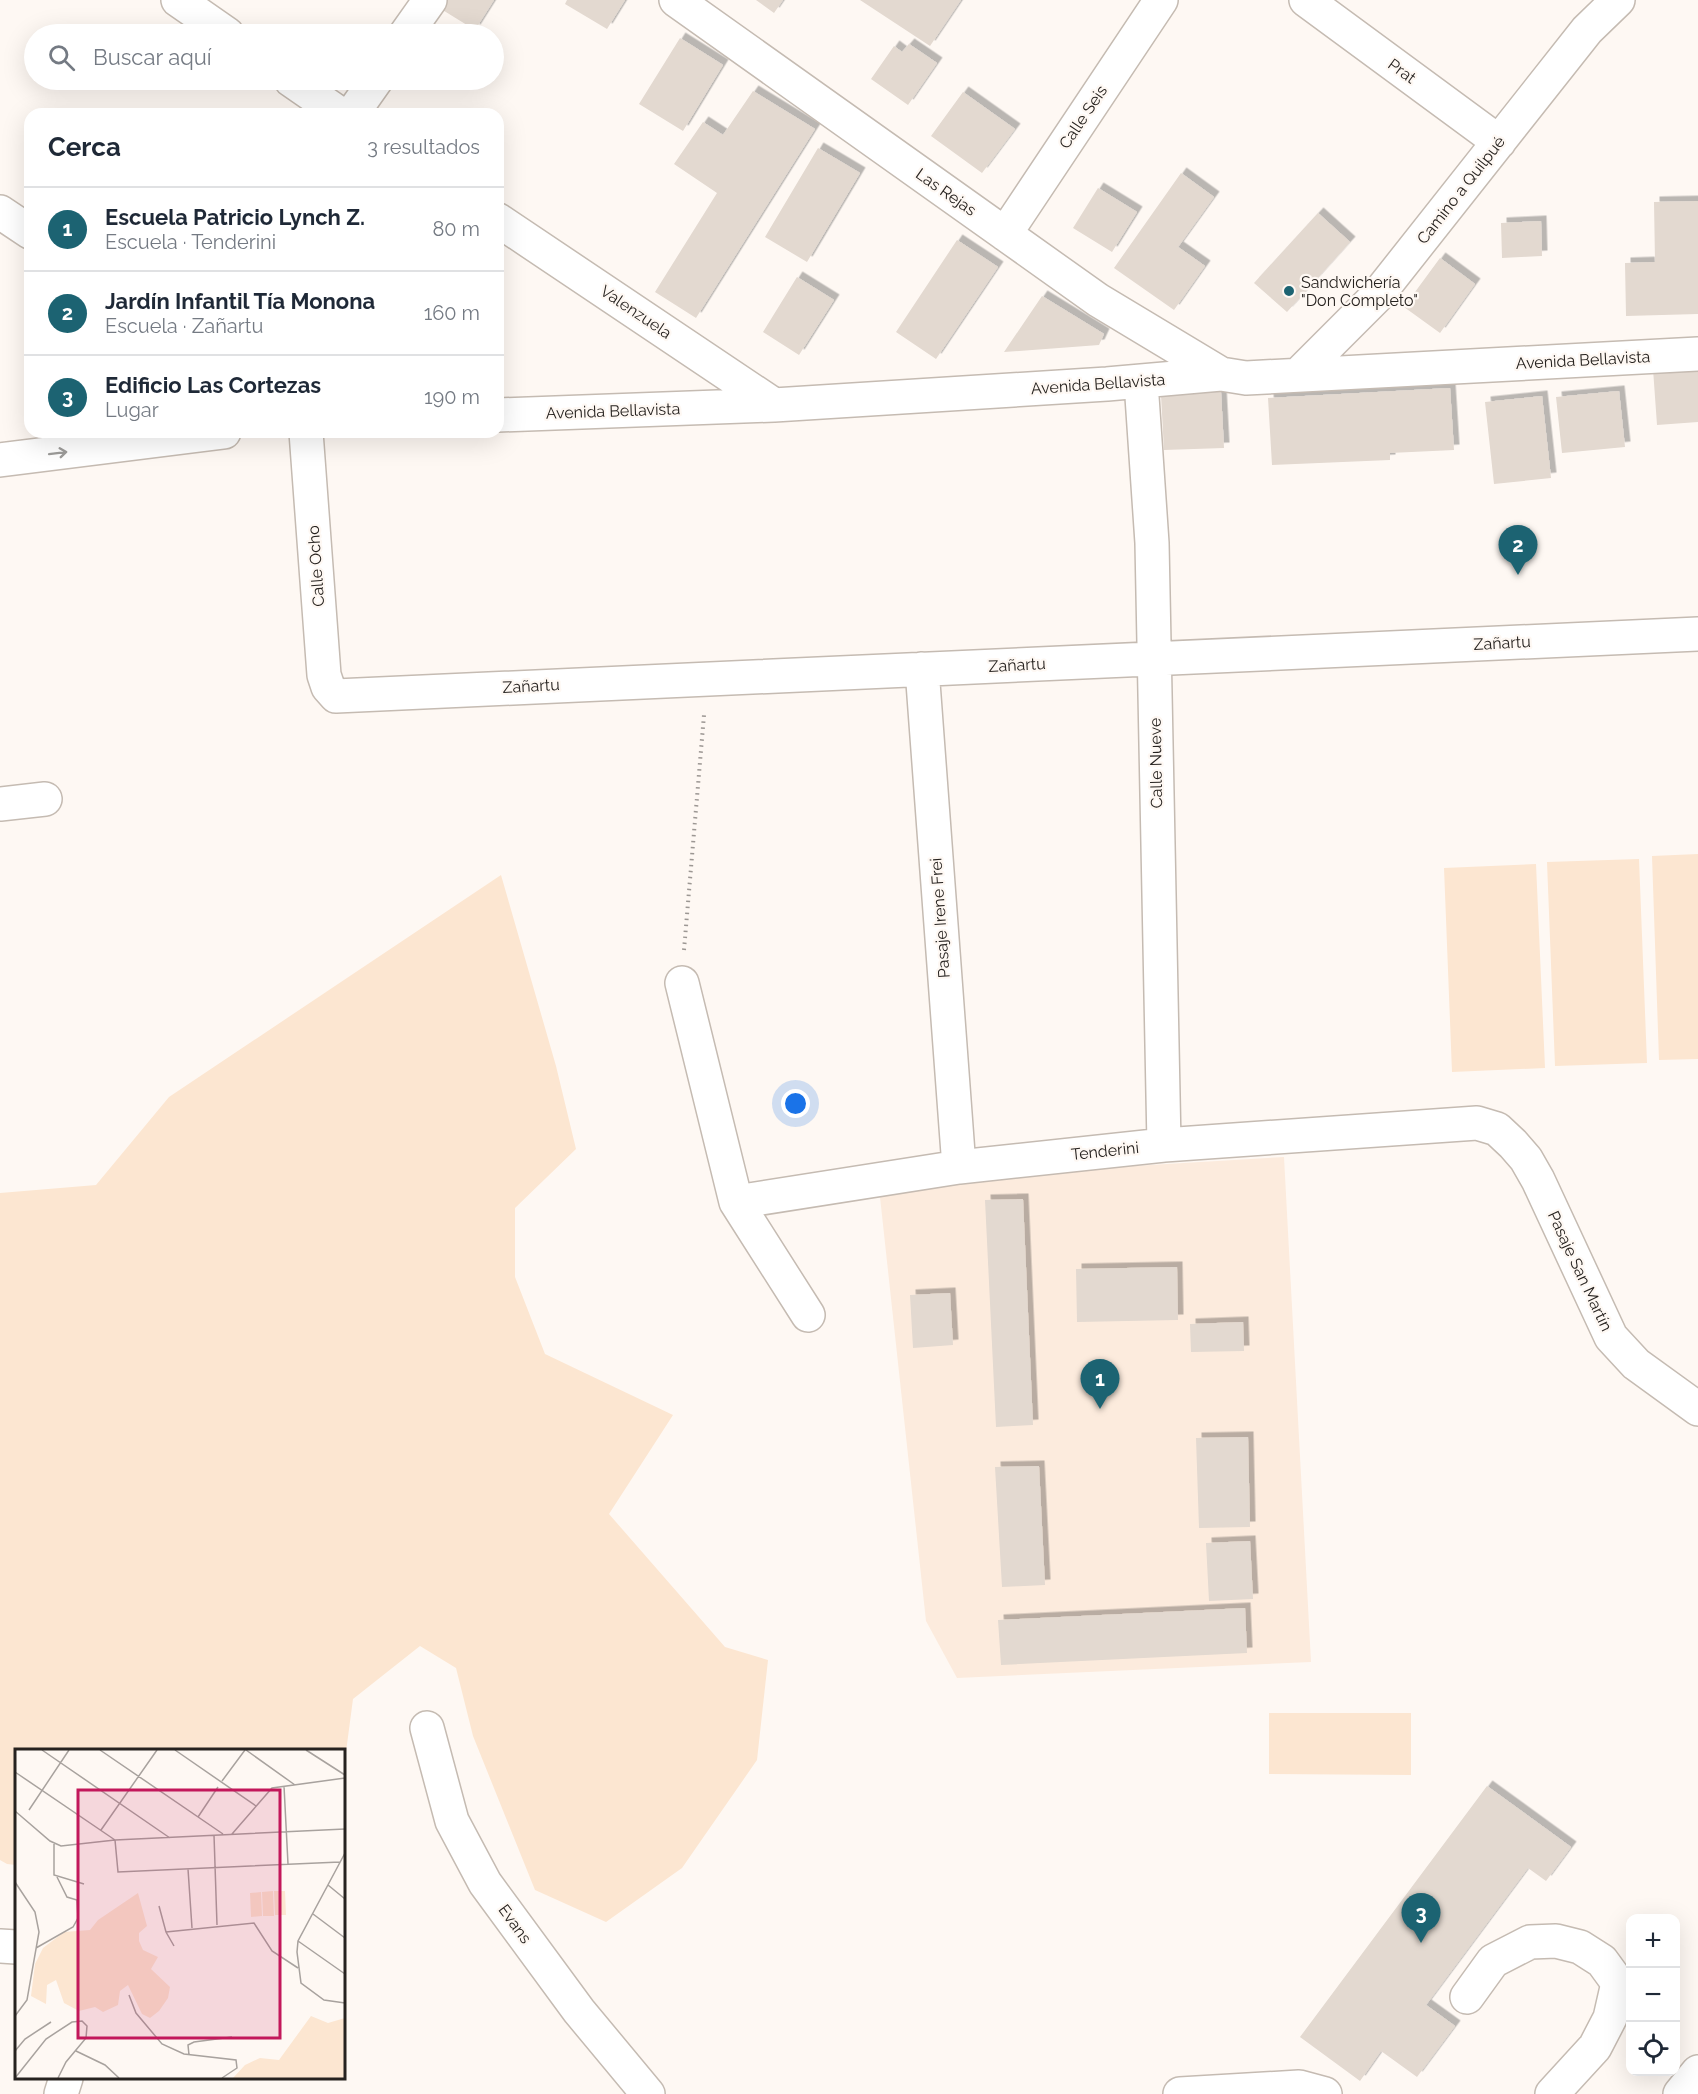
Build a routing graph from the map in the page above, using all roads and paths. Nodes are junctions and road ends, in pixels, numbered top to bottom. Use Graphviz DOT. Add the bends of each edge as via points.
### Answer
graph roads {
  1 [pos="178,0"];
  2 [pos="430,0"];
  3 [pos="676,0"];
  4 [pos="1161,0"];
  5 [pos="1306,0"];
  6 [pos="1618,0"];
  7 [pos="213,24"];
  8 [pos="413,24"];
  9 [pos="305,90"];
  10 [pos="369,90"];
  11 [pos="331,108"];
  12 [pos="356,108"];
  13 [pos="1499,142"];
  14 [pos="0,212"];
  15 [pos="504,224"];
  16 [pos="24,228"];
  17 [pos="1005,234"];
  18 [pos="1698,354"];
  19 [pos="1221,374"];
  20 [pos="1298,375"];
  21 [pos="1141,382"];
  22 [pos="774,405"];
  23 [pos="504,415"];
  24 [pos="176,438"];
  25 [pos="306,438"];
  26 [pos="0,460"];
  27 [pos="1698,634"];
  28 [pos="1154,659"];
  29 [pos="922,669"];
  30 [pos="707,678"];
  31 [pos="336,696"];
  32 [pos="45,799"];
  33 [pos="0,804"];
  34 [pos="682,983"];
  35 [pos="1477,1123"];
  36 [pos="1164,1145"];
  37 [pos="959,1167"];
  38 [pos="736,1202"];
  39 [pos="808,1315"];
  40 [pos="1698,1409"];
  41 [pos="428,1728"];
  42 [pos="0,1946"];
  43 [pos="15,1947"];
  44 [pos="1467,1997"];
  45 [pos="1698,2072"];
  46 [pos="66,2079"];
  47 [pos="1312,2090"];
  48 [pos="61,2094"];
  49 [pos="648,2094"];
  50 [pos="1180,2094"];
  51 [pos="1552,2094"];
  52 [pos="1680,2094"];
  1 -- 7 [label="street"];
  2 -- 8 [label="street"];
  3 -- 17 [label="street, Las Rejas"];
  4 -- 17 [label="street, Calle Seis"];
  5 -- 13 [label="street, Prat"];
  6 -- 13 [label="street, Camino a Quilpué" via="1587,30"];
  9 -- 11 [label="street"];
  10 -- 12 [label="street"];
  13 -- 20 [label="street, Camino a Quilpué" via="1376,297"];
  14 -- 16 [label="street"];
  15 -- 22 [label="street, Valenzuela"];
  17 -- 19 [label="street, Las Rejas" via="1098,300"];
  18 -- 20 [label="street, Avenida Bellavista"];
  19 -- 20 [label="street, Avenida Bellavista" via="1246,378"];
  19 -- 21 [label="street, Avenida Bellavista"];
  21 -- 22 [label="street, Avenida Bellavista"];
  21 -- 28 [label="street, Calle Nueve" via="1152,543"];
  22 -- 23 [label="street, Avenida Bellavista"];
  26 -- 24 [label="street, one-way"];
  25 -- 31 [label="street, Calle Ocho" via="324,675"];
  27 -- 28 [label="street, Zañartu"];
  28 -- 29 [label="street, Zañartu"];
  28 -- 36 [label="street, Calle Nueve"];
  29 -- 30 [label="street, Zañartu"];
  29 -- 37 [label="street, Pasaje Irene Frei"];
  30 -- 31 [label="street, Zañartu"];
  30 -- 34 [label="path"];
  32 -- 33 [label="street"];
  34 -- 38 [label="street"];
  35 -- 36 [label="street, Tenderini"];
  35 -- 40 [label="street, Pasaje San Martín" via="1497,1129 1526,1159 1611,1337 1636,1364"];
  36 -- 37 [label="street, Tenderini"];
  37 -- 38 [label="street, Tenderini"];
  38 -- 39 [label="street"];
  41 -- 49 [label="street, Evans" via="452,1821 485,1883 579,2011"];
  42 -- 43 [label="street"];
  44 -- 51 [label="street" via="1493,1961 1530,1942 1556,1941 1580,1947 1602,1961 1618,1983 1610,2018 1595,2047"];
  45 -- 52 [label="street"];
  46 -- 48 [label="street"];
  47 -- 50 [label="street"];
}
